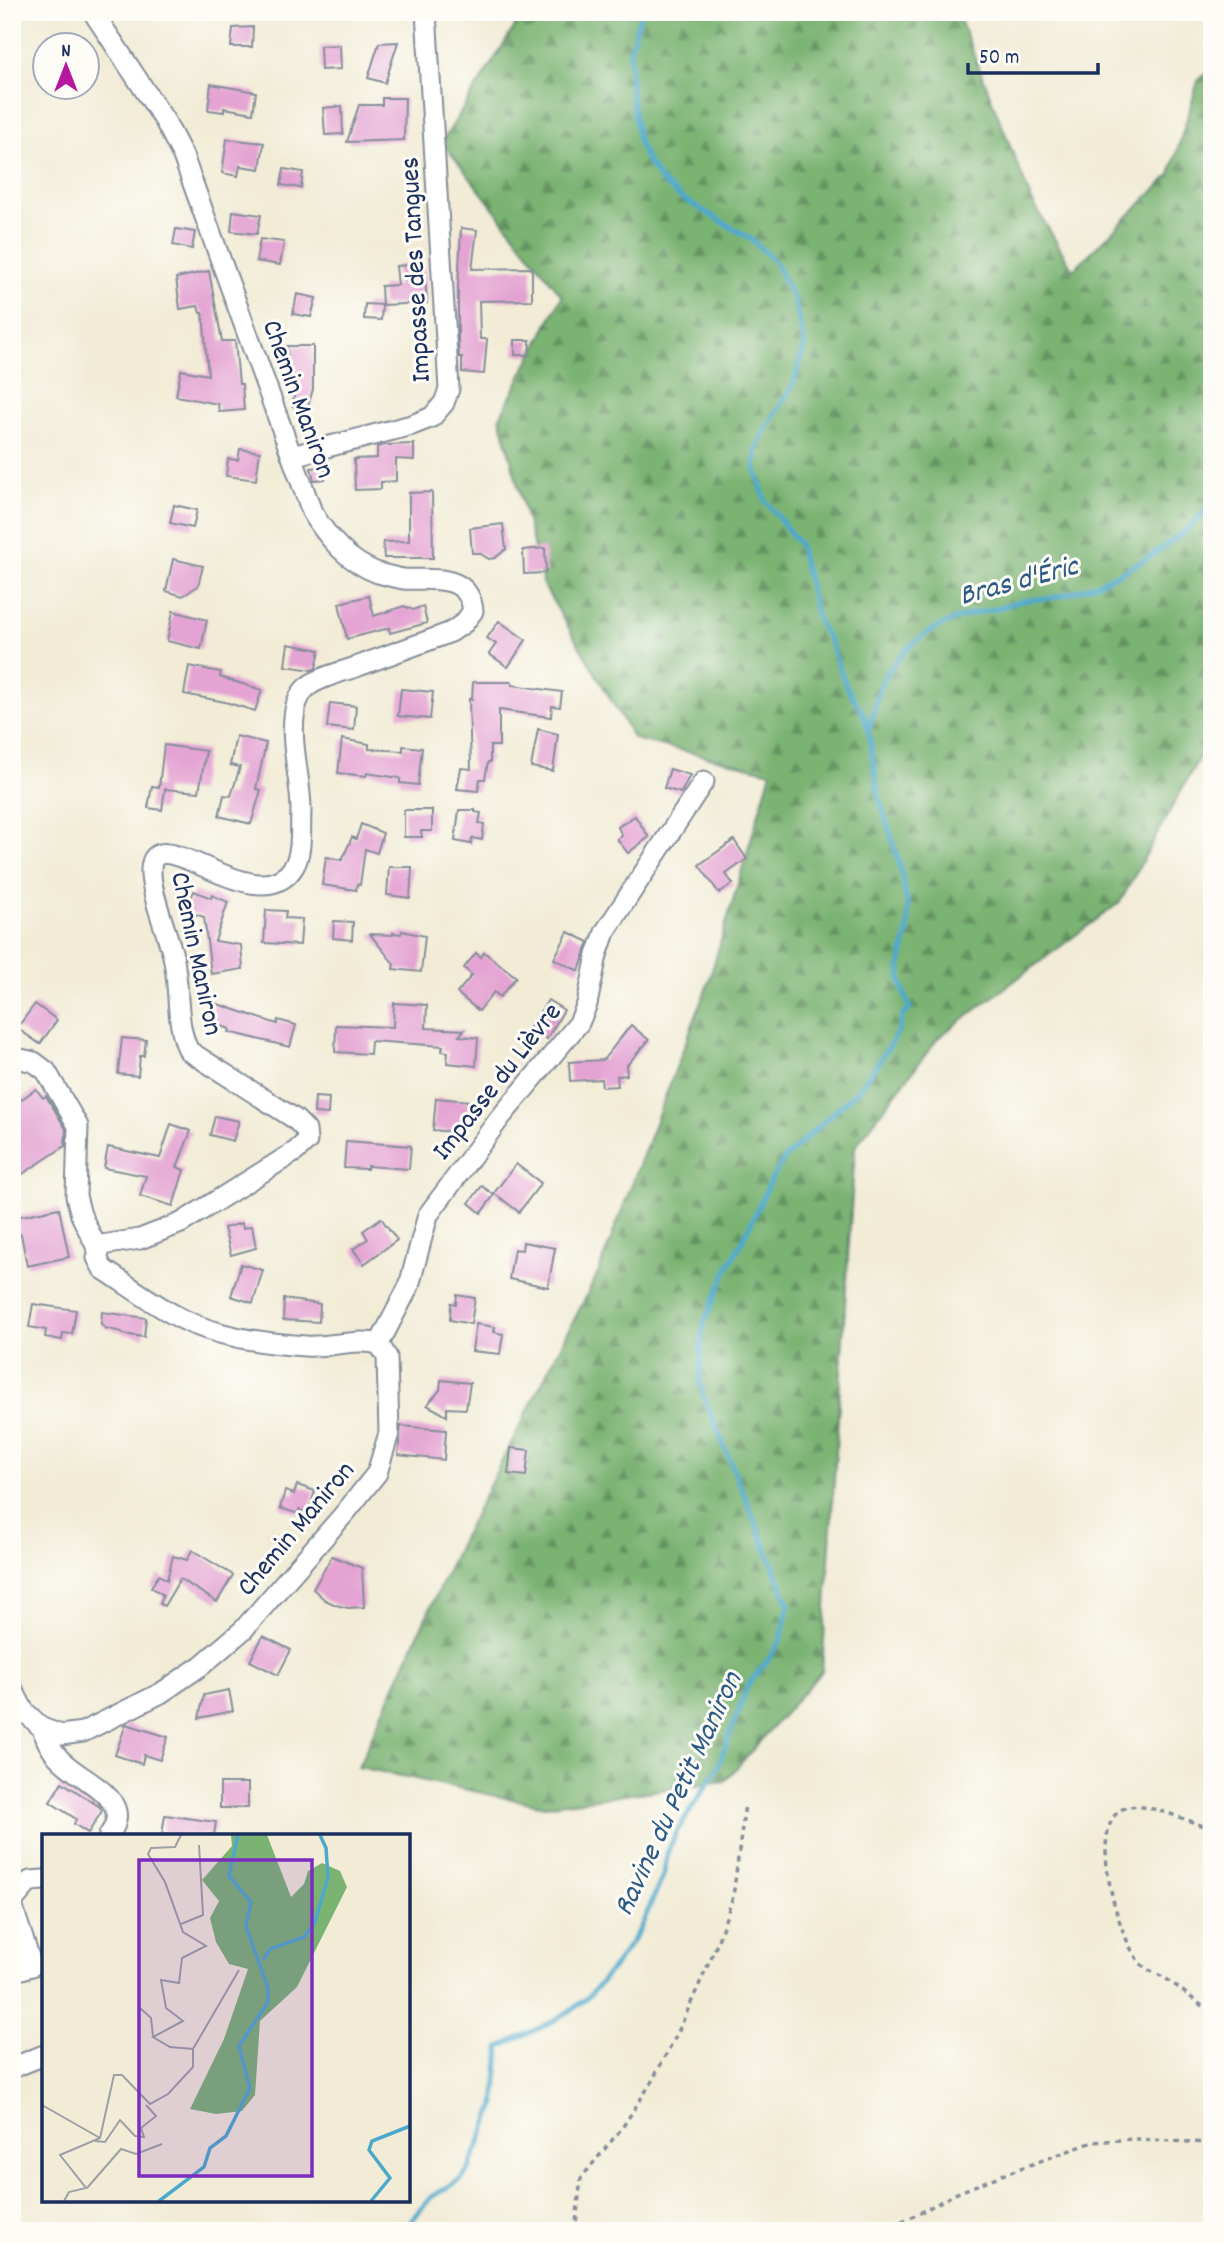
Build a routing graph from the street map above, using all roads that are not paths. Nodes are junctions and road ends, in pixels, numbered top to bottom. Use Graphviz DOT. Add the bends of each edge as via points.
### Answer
graph roads {
  1 [pos="93,12"];
  2 [pos="426,12"];
  3 [pos="292,456"];
  4 [pos="704,781"];
  5 [pos="12,1057"];
  6 [pos="99,1252"];
  7 [pos="379,1344"];
  8 [pos="12,1688"];
  9 [pos="42,1728"];
  10 [pos="111,1834"];
  11 [pos="42,1880"];
  12 [pos="12,1904"];
  13 [pos="12,1972"];
  14 [pos="42,2056"];
  15 [pos="12,2068"];
  1 -- 3 [label="street, Chemin Maniron" via="183,156"];
  2 -- 3 [label="street, Impasse des Tangues" via="449,389 432,417"];
  3 -- 6 [label="street, Chemin Maniron" via="312,512 328,538 356,562 403,579 450,581 467,593 473,611 452,632 336,674 299,697 293,733 301,789 300,836 295,866 282,878 267,885 240,883 179,855 160,853 155,857 152,881 175,961 185,1045 201,1061 295,1119 306,1130 307,1141 181,1223 140,1239 102,1245"];
  4 -- 7 [label="street, Impasse du Lièvre" via="605,932 579,1023 428,1215 409,1286"];
  5 -- 6 [label="street" via="34,1062 46,1071 78,1126 76,1196"];
  6 -- 7 [label="street" via="103,1269 181,1318 214,1331 306,1346"];
  7 -- 9 [label="street, Chemin Maniron" via="387,1357 389,1433 377,1474 337,1523 243,1630 202,1665 161,1693 83,1732 61,1735"];
  8 -- 9 [label="street" via="24,1711"];
  9 -- 10 [label="street" via="59,1759 113,1801 117,1817"];
  11 -- 12 [label="street" via="30,1881"];
  12 -- 13 [label="street" via="32,1966"];
  14 -- 15 [label="street"];
}
